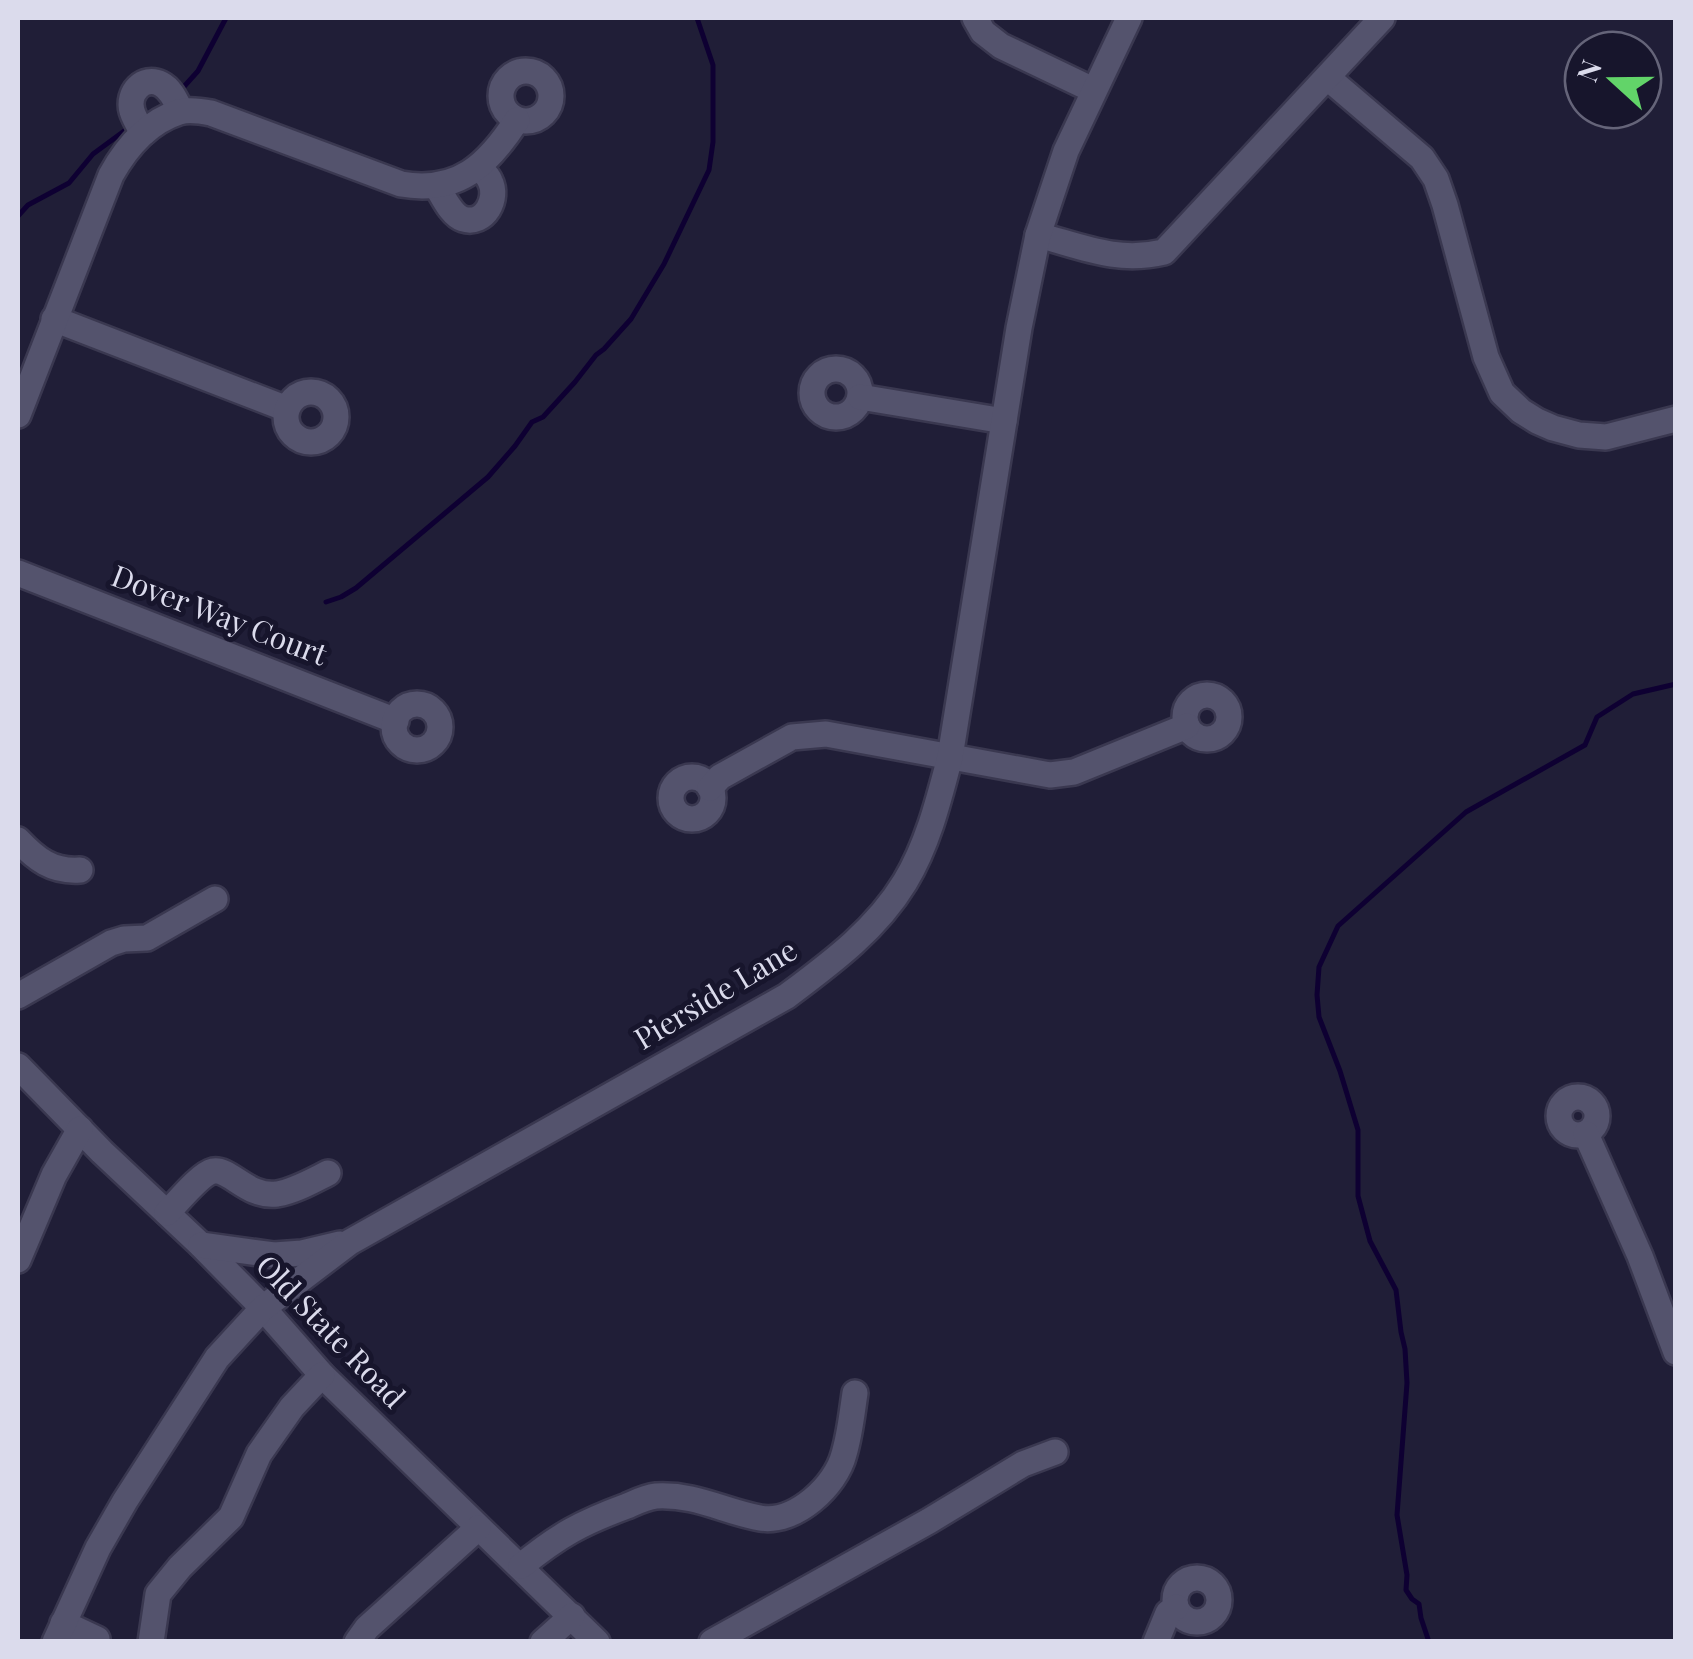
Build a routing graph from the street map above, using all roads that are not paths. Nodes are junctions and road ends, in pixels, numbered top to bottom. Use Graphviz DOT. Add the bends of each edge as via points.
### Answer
graph roads {
  1 [pos="976,18"];
  2 [pos="1129,18"];
  3 [pos="1382,18"];
  4 [pos="1328,78"];
  5 [pos="1093,90"];
  6 [pos="181,111"];
  7 [pos="517,120"];
  8 [pos="143,134"];
  9 [pos="479,168"];
  10 [pos="437,186"];
  11 [pos="1038,235"];
  12 [pos="54,319"];
  13 [pos="860,398"];
  14 [pos="287,410"];
  15 [pos="18,415"];
  16 [pos="1676,419"];
  17 [pos="1004,421"];
  18 [pos="18,573"];
  19 [pos="396,720"];
  20 [pos="1187,726"];
  21 [pos="950,757"];
  22 [pos="710,788"];
  23 [pos="18,840"];
  24 [pos="80,870"];
  25 [pos="215,899"];
  26 [pos="18,996"];
  27 [pos="18,1066"];
  28 [pos="80,1130"];
  29 [pos="1586,1134"];
  30 [pos="328,1173"];
  31 [pos="167,1213"];
  32 [pos="350,1242"];
  33 [pos="201,1245"];
  34 [pos="18,1260"];
  35 [pos="263,1308"];
  36 [pos="1676,1352"];
  37 [pos="322,1375"];
  38 [pos="855,1393"];
  39 [pos="1055,1452"];
  40 [pos="478,1528"];
  41 [pos="521,1566"];
  42 [pos="1176,1607"];
  43 [pos="572,1616"];
  44 [pos="59,1632"];
  45 [pos="97,1639"];
  46 [pos="151,1642"];
  47 [pos="358,1642"];
  48 [pos="544,1642"];
  49 [pos="597,1642"];
  50 [pos="712,1642"];
  51 [pos="1156,1642"];
  1 -- 5 [label="street" via="1001,46"];
  2 -- 5 [label="street, Pierside Lane"];
  3 -- 4 [label="street"];
  4 -- 11 [label="street" via="1164,252 1118,257"];
  4 -- 16 [label="street" via="1422,158 1436,180 1486,358 1502,392 1522,412 1553,428 1606,437"];
  5 -- 11 [label="street, Pierside Lane"];
  6 -- 8 [label="street"];
  6 -- 8 [label="street" via="165,86 138,86 131,106"];
  6 -- 10 [label="street" via="228,118 400,184"];
  7 -- 9 [label="street"];
  8 -- 12 [label="street" via="110,175"];
  9 -- 10 [label="street"];
  9 -- 10 [label="street" via="494,192 476,219 458,216"];
  11 -- 17 [label="street, Pierside Lane"];
  12 -- 14 [label="street"];
  12 -- 15 [label="street"];
  13 -- 17 [label="street"];
  17 -- 21 [label="street, Pierside Lane"];
  18 -- 19 [label="street, Dover Way Court"];
  20 -- 21 [label="street" via="1074,772 1050,775"];
  21 -- 22 [label="street" via="826,734 792,737"];
  21 -- 32 [label="street, Pierside Lane" via="924,845 905,883 836,959 786,996"];
  23 -- 24 [label="street" via="44,863"];
  25 -- 26 [label="street" via="146,938 111,943"];
  27 -- 28 [label="street, Old State Road"];
  28 -- 31 [label="street, Old State Road"];
  28 -- 34 [label="street"];
  29 -- 36 [label="street"];
  30 -- 31 [label="street" via="275,1195 216,1170"];
  31 -- 33 [label="street, Old State Road"];
  32 -- 33 [label="street" via="274,1255"];
  32 -- 35 [label="street, Pierside Lane"];
  33 -- 35 [label="street, Old State Road"];
  35 -- 37 [label="street, Old State Road"];
  35 -- 44 [label="street, Pierside Lane" via="204,1377 112,1524"];
  37 -- 40 [label="street, Old State Road"];
  37 -- 46 [label="street" via="259,1454 231,1517 158,1594"];
  38 -- 41 [label="street" via="844,1458 800,1511 765,1520 697,1498 652,1496 581,1523"];
  39 -- 50 [label="street" via="1023,1464"];
  40 -- 41 [label="street, Old State Road"];
  40 -- 47 [label="street"];
  41 -- 43 [label="street, Old State Road"];
  42 -- 51 [label="street"];
  43 -- 48 [label="street"];
  43 -- 49 [label="street, Old State Road"];
  44 -- 45 [label="street"];
}
